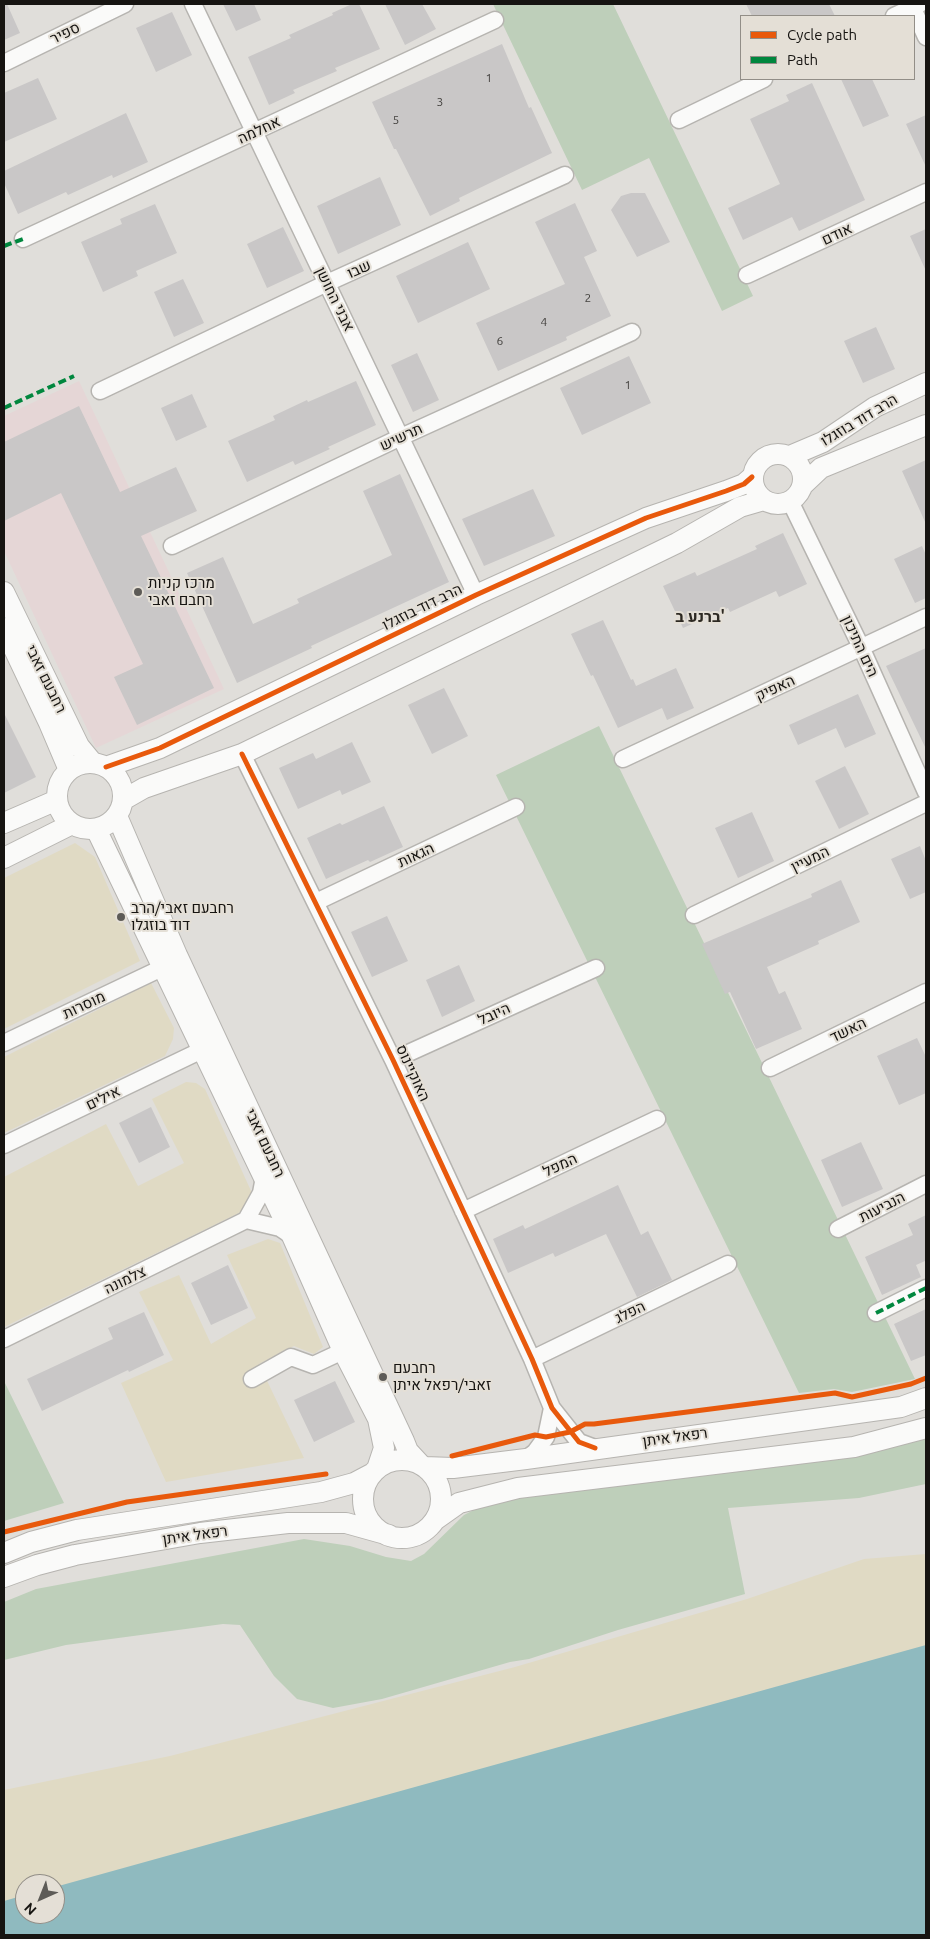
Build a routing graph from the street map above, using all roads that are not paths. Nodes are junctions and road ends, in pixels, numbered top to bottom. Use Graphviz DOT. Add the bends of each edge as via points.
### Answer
graph roads {
  1 [pos="125,4"];
  2 [pos="193,4"];
  3 [pos="914,5"];
  4 [pos="896,15"];
  5 [pos="495,20"];
  6 [pos="926,37"];
  7 [pos="4,63"];
  8 [pos="762,80"];
  9 [pos="680,120"];
  10 [pos="255,132"];
  11 [pos="565,175"];
  12 [pos="926,192"];
  13 [pos="23,239"];
  14 [pos="747,275"];
  15 [pos="327,283"];
  16 [pos="632,332"];
  17 [pos="926,383"];
  18 [pos="100,391"];
  19 [pos="926,425"];
  20 [pos="401,437"];
  21 [pos="790,456"];
  22 [pos="752,478"];
  23 [pos="803,485"];
  24 [pos="764,500"];
  25 [pos="790,501"];
  26 [pos="172,546"];
  27 [pos="4,592"];
  28 [pos="476,595"];
  29 [pos="926,617"];
  30 [pos="4,628"];
  31 [pos="861,647"];
  32 [pos="242,754"];
  33 [pos="623,759"];
  34 [pos="100,765"];
  35 [pos="69,770"];
  36 [pos="926,792"];
  37 [pos="57,800"];
  38 [pos="926,803"];
  39 [pos="120,808"];
  40 [pos="516,808"];
  41 [pos="4,823"];
  42 [pos="72,824"];
  43 [pos="96,829"];
  44 [pos="4,858"];
  45 [pos="316,902"];
  46 [pos="694,915"];
  47 [pos="164,967"];
  48 [pos="596,968"];
  49 [pos="926,992"];
  50 [pos="4,1043"];
  51 [pos="202,1050"];
  52 [pos="393,1060"];
  53 [pos="770,1068"];
  54 [pos="657,1119"];
  55 [pos="4,1145"];
  56 [pos="264,1177"];
  57 [pos="926,1184"];
  58 [pos="463,1211"];
  59 [pos="246,1220"];
  60 [pos="838,1229"];
  61 [pos="292,1236"];
  62 [pos="728,1264"];
  63 [pos="926,1288"];
  64 [pos="876,1313"];
  65 [pos="4,1339"];
  66 [pos="343,1351"];
  67 [pos="532,1359"];
  68 [pos="252,1379"];
  69 [pos="926,1398"];
  70 [pos="552,1408"];
  71 [pos="926,1428"];
  72 [pos="594,1448"];
  73 [pos="526,1459"];
  74 [pos="422,1466"];
  75 [pos="375,1471"];
  76 [pos="435,1520"];
  77 [pos="389,1535"];
  78 [pos="4,1553"];
  79 [pos="4,1578"];
  1 -- 7 [label="street, ספיר"];
  2 -- 10 [label="street, אבני החושן"];
  3 -- 4 [label="street"];
  3 -- 6 [label="street"];
  5 -- 10 [label="street, אחלמה"];
  8 -- 9 [label="street"];
  10 -- 13 [label="street, אחלמה"];
  10 -- 15 [label="street, אבני החושן"];
  11 -- 15 [label="street, שבו"];
  12 -- 14 [label="street, אודם"];
  15 -- 18 [label="street, שבו"];
  15 -- 20 [label="street, אבני החושן"];
  16 -- 20 [label="street, תרשיש"];
  17 -- 21 [label="street, הרב דוד בוזגלו" via="875,407 823,442"];
  19 -- 23 [label="street, הרב דוד בוזגלו" via="821,468"];
  20 -- 26 [label="street, תרשיש"];
  20 -- 28 [label="street, אבני החושן"];
  21 -- 22 [label="street" via="782,453 765,456 754,469"];
  21 -- 23 [label="street" via="802,469"];
  22 -- 24 [label="street" via="753,486"];
  22 -- 28 [label="street, הרב דוד בוזגלו" via="731,489 646,518"];
  23 -- 25 [label="street"];
  24 -- 25 [label="street" via="779,504"];
  24 -- 32 [label="street" via="740,507 661,551"];
  25 -- 31 [label="street, הים התיכון"];
  27 -- 34 [label="street, רחבעם זאבי" via="79,746"];
  28 -- 34 [label="street, הרב דוד בוזגלו" via="160,748"];
  29 -- 31 [label="street, האפיק"];
  30 -- 35 [label="street, רחבעם זאבי"];
  31 -- 33 [label="street, האפיק"];
  31 -- 36 [label="street, הים התיכון"];
  32 -- 39 [label="street" via="144,788"];
  32 -- 45 [label="street, האוקיינוס"];
  34 -- 35 [label="street" via="78,764"];
  34 -- 39 [label="street" via="115,773 120,781 123,790"];
  35 -- 37 [label="street" via="58,786"];
  37 -- 41 [label="street"];
  37 -- 42 [label="street" via="61,813"];
  38 -- 46 [label="street, המעיין"];
  39 -- 43 [label="street" via="104,826"];
  39 -- 74 [label="street, רחבעם זאבי" via="181,964 408,1451"];
  40 -- 45 [label="street, הגאות"];
  42 -- 43 [label="street"];
  42 -- 44 [label="street"];
  43 -- 47 [label="street, רחבעם זאבי"];
  45 -- 52 [label="street, האוקיינוס"];
  47 -- 50 [label="street, מוסרות"];
  47 -- 51 [label="street, רחבעם זאבי"];
  48 -- 52 [label="street, היובל"];
  49 -- 53 [label="street, האשד"];
  51 -- 55 [label="street, אילים"];
  51 -- 56 [label="street, רחבעם זאבי"];
  52 -- 58 [label="street, האוקיינוס"];
  54 -- 58 [label="street, המפל"];
  56 -- 59 [label="street" via="261,1193"];
  56 -- 61 [label="street, רחבעם זאבי"];
  57 -- 60 [label="street, הנביעות"];
  58 -- 67 [label="street, האוקיינוס"];
  59 -- 61 [label="street" via="274,1226"];
  59 -- 65 [label="street, צלמונה"];
  61 -- 66 [label="street, רחבעם זאבי"];
  62 -- 67 [label="street, הפלג"];
  63 -- 64 [label="street"];
  66 -- 68 [label="street" via="313,1365 291,1357"];
  66 -- 75 [label="street, רחבעם זאבי" via="378,1420 384,1448"];
  67 -- 70 [label="street, האוקיינוס"];
  69 -- 72 [label="street, רפאל איתן" via="901,1407"];
  70 -- 72 [label="street, האוקיינוס" via="579,1442"];
  70 -- 73 [label="street" via="546,1437"];
  71 -- 76 [label="street, רפאל איתן" via="854,1447 518,1488 459,1503"];
  72 -- 73 [label="street, רפאל איתן"];
  73 -- 74 [label="street, רפאל איתן" via="452,1468"];
  74 -- 75 [label="street" via="397,1461 384,1464"];
  74 -- 76 [label="street" via="432,1475 440,1490"];
  75 -- 77 [label="street" via="364,1493 365,1512 374,1526"];
  75 -- 78 [label="street, רפאל איתן" via="354,1483 321,1492 77,1530"];
  76 -- 77 [label="street" via="415,1536"];
  77 -- 79 [label="street, רפאל איתן" via="346,1523 288,1523 200,1533 75,1555"];
}
